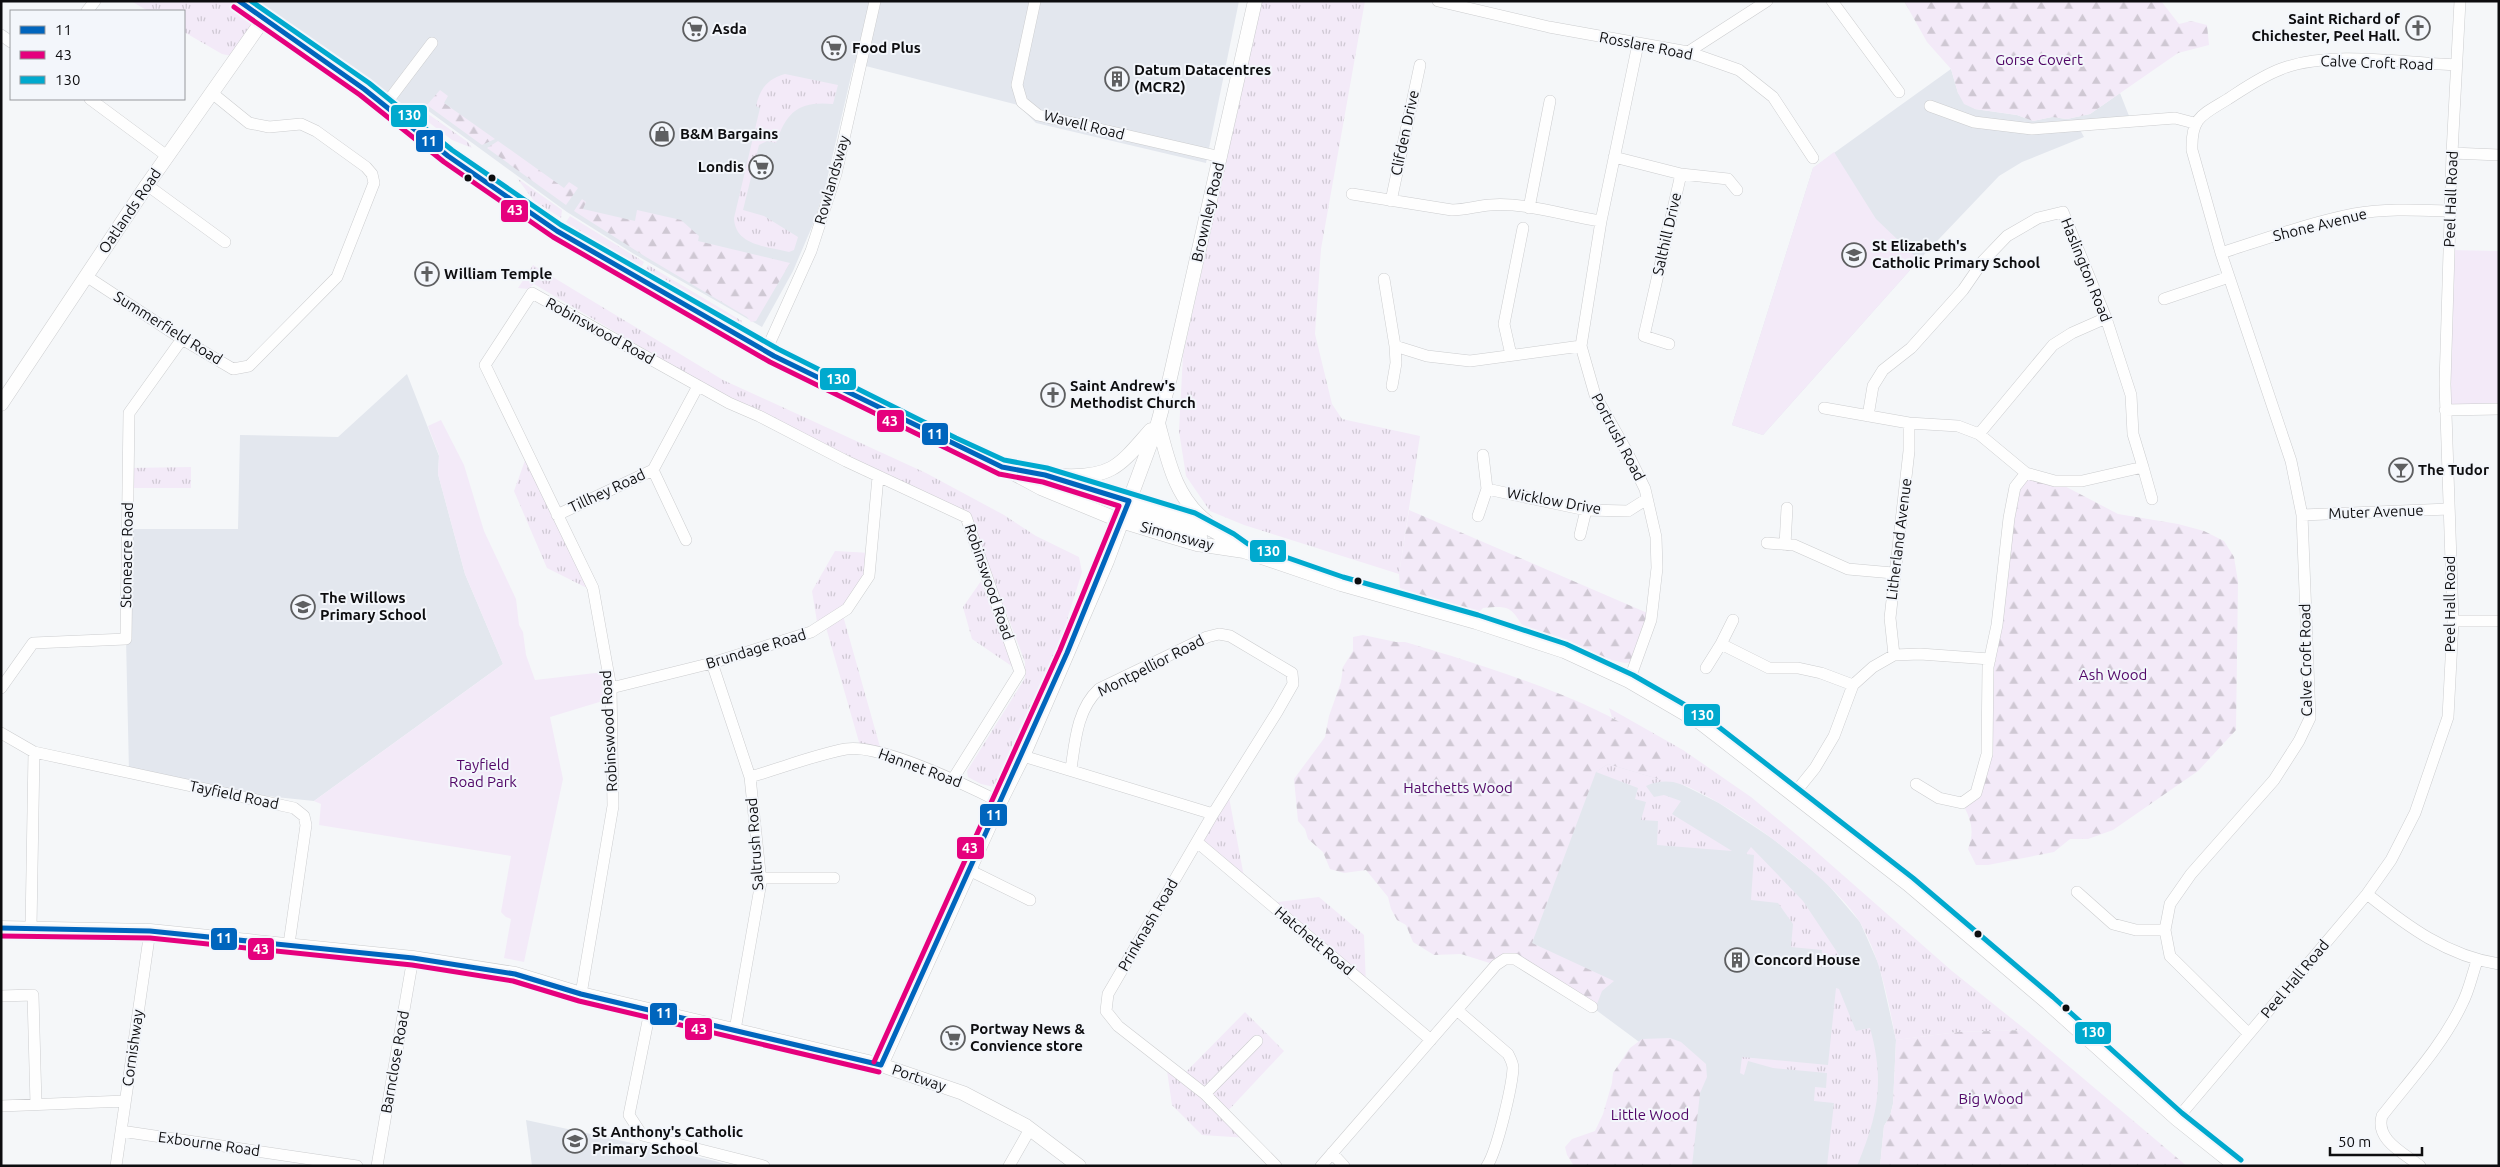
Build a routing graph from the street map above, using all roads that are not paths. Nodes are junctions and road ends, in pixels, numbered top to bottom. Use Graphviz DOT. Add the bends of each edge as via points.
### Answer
graph roads {
  1 [pos="239,1"];
  2 [pos="875,1"];
  3 [pos="1035,1"];
  4 [pos="1255,1"];
  5 [pos="1438,1"];
  6 [pos="1767,1"];
  7 [pos="1832,1"];
  8 [pos="2460,1"];
  9 [pos="263,20"];
  10 [pos="432,42"];
  11 [pos="1638,44"];
  12 [pos="1688,52"];
  13 [pos="1420,65"];
  14 [pos="2456,66"];
  15 [pos="1899,92"];
  16 [pos="212,93"];
  17 [pos="91,100"];
  18 [pos="1550,101"];
  19 [pos="385,105"];
  20 [pos="1930,106"];
  21 [pos="2194,123"];
  22 [pos="2452,153"];
  23 [pos="2499,155"];
  24 [pos="167,156"];
  25 [pos="1220,157"];
  26 [pos="1614,157"];
  27 [pos="1813,158"];
  28 [pos="1681,174"];
  29 [pos="147,185"];
  30 [pos="1737,190"];
  31 [pos="1352,194"];
  32 [pos="1390,201"];
  33 [pos="1529,208"];
  34 [pos="2451,211"];
  35 [pos="1601,221"];
  36 [pos="1523,228"];
  37 [pos="224,242"];
  38 [pos="2220,252"];
  39 [pos="86,276"];
  40 [pos="2229,277"];
  41 [pos="1384,279"];
  42 [pos="2164,299"];
  43 [pos="2106,318"];
  44 [pos="182,339"];
  45 [pos="1669,344"];
  46 [pos="1395,346"];
  47 [pos="1581,346"];
  48 [pos="766,351"];
  49 [pos="1511,355"];
  50 [pos="698,386"];
  51 [pos="1392,386"];
  52 [pos="1,404"];
  53 [pos="1824,408"];
  54 [pos="2499,409"];
  55 [pos="2445,410"];
  56 [pos="1868,416"];
  57 [pos="1158,422"];
  58 [pos="1909,423"];
  59 [pos="1979,434"];
  60 [pos="1483,454"];
  61 [pos="1002,467"];
  62 [pos="2143,467"];
  63 [pos="653,470"];
  64 [pos="2026,473"];
  65 [pos="1045,475"];
  66 [pos="878,477"];
  67 [pos="1487,488"];
  68 [pos="1647,499"];
  69 [pos="2152,499"];
  70 [pos="1129,501"];
  71 [pos="1788,508"];
  72 [pos="2449,509"];
  73 [pos="1586,510"];
  74 [pos="557,514"];
  75 [pos="2302,514"];
  76 [pos="1478,516"];
  77 [pos="1121,521"];
  78 [pos="1580,535"];
  79 [pos="686,540"];
  80 [pos="1768,543"];
  81 [pos="1227,544"];
  82 [pos="1785,545"];
  83 [pos="1893,573"];
  84 [pos="1733,620"];
  85 [pos="2453,621"];
  86 [pos="2499,621"];
  87 [pos="1721,644"];
  88 [pos="1894,656"];
  89 [pos="1990,659"];
  90 [pos="712,664"];
  91 [pos="1706,668"];
  92 [pos="1629,681"];
  93 [pos="1853,685"];
  94 [pos="1,688"];
  95 [pos="610,688"];
  96 [pos="1,733"];
  97 [pos="34,752"];
  98 [pos="1023,756"];
  99 [pos="1071,769"];
  100 [pos="750,777"];
  101 [pos="953,779"];
  102 [pos="1916,784"];
  103 [pos="1794,794"];
  104 [pos="1000,802"];
  105 [pos="1213,814"];
  106 [pos="1197,842"];
  107 [pos="969,870"];
  108 [pos="761,878"];
  109 [pos="834,878"];
  110 [pos="2077,892"];
  111 [pos="2367,894"];
  112 [pos="1030,900"];
  113 [pos="1,928"];
  114 [pos="31,928"];
  115 [pos="2165,930"];
  116 [pos="150,931"];
  117 [pos="289,944"];
  118 [pos="413,958"];
  119 [pos="2476,960"];
  120 [pos="2499,964"];
  121 [pos="581,994"];
  122 [pos="1,996"];
  123 [pos="1592,1007"];
  124 [pos="650,1011"];
  125 [pos="1458,1011"];
  126 [pos="735,1030"];
  127 [pos="2248,1034"];
  128 [pos="1431,1040"];
  129 [pos="1257,1041"];
  130 [pos="881,1065"];
  131 [pos="1205,1094"];
  132 [pos="125,1101"];
  133 [pos="36,1104"];
  134 [pos="1,1106"];
  135 [pos="2177,1119"];
  136 [pos="1030,1129"];
  137 [pos="121,1131"];
  138 [pos="1332,1153"];
  139 [pos="116,1166"];
  140 [pos="356,1166"];
  141 [pos="377,1166"];
  142 [pos="764,1166"];
  143 [pos="1009,1166"];
  144 [pos="1079,1166"];
  145 [pos="1276,1166"];
  146 [pos="1321,1166"];
  147 [pos="1344,1166"];
  148 [pos="1487,1166"];
  149 [pos="2236,1166"];
  150 [pos="2420,1166"];
  1 -- 9 [label="street, Simonsway"];
  2 -- 48 [label="street, Rowlandsway" via="836,174 811,251"];
  3 -- 25 [label="street, Wavell Road" via="1017,85 1022,102 1038,115"];
  4 -- 25 [label="street, Brownley Road"];
  5 -- 11 [label="street, Rosslare Road"];
  6 -- 12 [label="street"];
  7 -- 15 [label="street"];
  8 -- 14 [label="street, Peel Hall Road"];
  9 -- 16 [label="street, Oatlands Road"];
  9 -- 19 [label="street, Simonsway"];
  10 -- 19 [label="street"];
  11 -- 12 [label="street, Rosslare Road"];
  11 -- 26 [label="street, Portrush Road"];
  12 -- 27 [label="street, Rosslare Road" via="1739,70 1773,97"];
  13 -- 32 [label="street, Clifden Drive"];
  14 -- 21 [label="street, Calve Croft Road" via="2327,58 2282,68 2241,90"];
  14 -- 22 [label="street, Peel Hall Road"];
  16 -- 24 [label="street, Oatlands Road"];
  16 -- 44 [label="street, Summerfield Road" via="248,123 269,127 301,124 316,131 366,167 374,183 337,277 249,366 233,369"];
  17 -- 24 [label="street"];
  18 -- 33 [label="street"];
  19 -- 48 [label="street, Simonsway" via="448,156 557,231"];
  20 -- 21 [label="street" via="1974,122 2032,129 2175,118"];
  21 -- 38 [label="street, Calve Croft Road" via="2192,150"];
  22 -- 23 [label="street"];
  22 -- 34 [label="street, Peel Hall Road"];
  24 -- 29 [label="street, Oatlands Road"];
  25 -- 57 [label="street, Brownley Road"];
  26 -- 28 [label="street, Salthill Drive"];
  26 -- 35 [label="street, Portrush Road"];
  28 -- 30 [label="street" via="1728,179"];
  28 -- 45 [label="street, Salthill Drive" via="1644,336"];
  29 -- 37 [label="street"];
  29 -- 39 [label="street, Oatlands Road"];
  31 -- 32 [label="street"];
  32 -- 33 [label="street" via="1452,210 1491,205"];
  33 -- 35 [label="street"];
  34 -- 38 [label="street, Shone Avenue" via="2392,210 2355,214"];
  34 -- 55 [label="street, Peel Hall Road"];
  35 -- 47 [label="street, Portrush Road"];
  36 -- 49 [label="street" via="1504,324"];
  38 -- 40 [label="street, Calve Croft Road"];
  39 -- 44 [label="street, Summerfield Road"];
  39 -- 52 [label="street, Oatlands Road"];
  40 -- 42 [label="street"];
  40 -- 75 [label="street, Calve Croft Road" via="2291,461"];
  41 -- 46 [label="street"];
  43 -- 56 [label="street, Haslington Road" via="2063,212 2038,218 2007,236 1911,348 1882,370 1874,386"];
  43 -- 59 [label="street" via="2053,345"];
  43 -- 62 [label="street, Haslington Road" via="2131,395 2133,434"];
  44 -- 94 [label="street, Stoneacre Road" via="130,413 126,639 33,643"];
  46 -- 49 [label="street" via="1426,356 1470,361"];
  46 -- 51 [label="street"];
  47 -- 49 [label="street"];
  47 -- 68 [label="street, Portrush Road" via="1595,395 1626,450"];
  48 -- 61 [label="street, Simonsway"];
  50 -- 63 [label="street, Tillhey Road"];
  50 -- 66 [label="street, Robinswood Road"];
  50 -- 74 [label="street, Robinswood Road" via="532,294 486,365"];
  53 -- 56 [label="street"];
  54 -- 55 [label="street"];
  55 -- 72 [label="street, Peel Hall Road"];
  56 -- 58 [label="street"];
  57 -- 65 [label="street" via="1112,470 1076,477"];
  57 -- 70 [label="street, Brownley Road"];
  57 -- 81 [label="street" via="1172,476 1180,491"];
  58 -- 59 [label="street" via="1958,426"];
  58 -- 83 [label="street, Litherland Avenue" via="1909,451"];
  59 -- 64 [label="street"];
  60 -- 67 [label="street, Wicklow Drive"];
  61 -- 65 [label="street, Simonsway"];
  61 -- 77 [label="street, Simonsway" via="1041,488"];
  62 -- 64 [label="street" via="2082,481 2055,481"];
  62 -- 69 [label="street, Haslington Road"];
  63 -- 74 [label="street, Tillhey Road"];
  63 -- 79 [label="street"];
  64 -- 89 [label="street" via="2013,495"];
  65 -- 70 [label="street, Simonsway"];
  66 -- 90 [label="street, Brundage Road" via="869,576 847,609 811,632"];
  66 -- 101 [label="street, Robinswood Road" via="966,517 1020,672"];
  67 -- 73 [label="street, Wicklow Drive"];
  67 -- 76 [label="street, Wicklow Drive"];
  68 -- 73 [label="street, Wicklow Drive" via="1628,511"];
  68 -- 92 [label="street, Portrush Road" via="1656,537 1652,620"];
  70 -- 77 [label="street, Brownley Road"];
  70 -- 81 [label="street" via="1132,512 1136,514"];
  71 -- 82 [label="street"];
  72 -- 75 [label="street, Muter Avenue"];
  72 -- 85 [label="street, Peel Hall Road"];
  73 -- 78 [label="street"];
  74 -- 95 [label="street, Robinswood Road" via="593,588"];
  75 -- 115 [label="street, Calve Croft Road" via="2310,718 2274,780 2191,874 2170,904"];
  77 -- 81 [label="street, Simonsway" via="1197,544"];
  77 -- 98 [label="street, Brownley Road"];
  80 -- 82 [label="street"];
  81 -- 92 [label="street, Simonsway" via="1341,584 1564,651"];
  82 -- 83 [label="street" via="1848,569"];
  83 -- 88 [label="street, Litherland Avenue" via="1890,618"];
  84 -- 87 [label="street"];
  85 -- 86 [label="street"];
  85 -- 111 [label="street, Peel Hall Road" via="2448,717 2415,813 2391,860"];
  87 -- 91 [label="street"];
  87 -- 93 [label="street" via="1769,668 1798,668"];
  88 -- 89 [label="street" via="1920,654"];
  88 -- 93 [label="street" via="1873,667"];
  89 -- 102 [label="street" via="1987,754 1976,792 1962,803 1939,798"];
  90 -- 95 [label="street, Brundage Road"];
  90 -- 100 [label="street, Saltrush Road"];
  92 -- 103 [label="street, Simonsway" via="1701,723"];
  93 -- 103 [label="street" via="1834,736 1815,768"];
  95 -- 121 [label="street, Robinswood Road" via="613,806"];
  96 -- 97 [label="street"];
  97 -- 114 [label="street"];
  97 -- 117 [label="street, Tayfield Road" via="294,808 304,816 306,825"];
  98 -- 99 [label="street"];
  98 -- 104 [label="street, Brownley Road"];
  99 -- 105 [label="street"];
  99 -- 105 [label="street, Montpellior Road" via="1076,734 1085,706 1099,689 1207,637 1230,636 1292,673 1294,678 1277,712"];
  100 -- 101 [label="street, Hannet Road" via="847,748 870,750"];
  100 -- 108 [label="street, Saltrush Road"];
  101 -- 104 [label="street, Hannet Road"];
  103 -- 135 [label="street, Simonsway" via="1908,884"];
  104 -- 107 [label="street, Brownley Road"];
  105 -- 106 [label="street, Prinknash Road"];
  106 -- 128 [label="street, Hatchett Road"];
  106 -- 131 [label="street, Prinknash Road" via="1108,994 1106,1011 1118,1026"];
  107 -- 112 [label="street"];
  107 -- 130 [label="street, Brownley Road"];
  108 -- 109 [label="street"];
  108 -- 126 [label="street, Saltrush Road"];
  110 -- 115 [label="street" via="2113,924 2136,930"];
  111 -- 119 [label="street" via="2411,929"];
  111 -- 127 [label="street, Peel Hall Road"];
  113 -- 114 [label="street, Portway"];
  114 -- 116 [label="street, Portway"];
  115 -- 127 [label="street, Calve Croft Road" via="2170,956"];
  116 -- 117 [label="street, Portway"];
  116 -- 132 [label="street, Cornishway"];
  117 -- 118 [label="street, Portway"];
  118 -- 121 [label="street, Portway" via="514,974"];
  118 -- 141 [label="street, Barnclose Road"];
  119 -- 120 [label="street"];
  119 -- 150 [label="street" via="2463,1002 2452,1023 2380,1122 2382,1135"];
  121 -- 124 [label="street, Portway"];
  122 -- 133 [label="street" via="33,995"];
  123 -- 125 [label="street" via="1516,959 1505,959 1496,965"];
  124 -- 126 [label="street, Portway"];
  124 -- 142 [label="street" via="629,1115 633,1123 642,1135"];
  125 -- 128 [label="street"];
  125 -- 148 [label="street" via="1508,1054 1512,1062 1499,1129"];
  126 -- 130 [label="street, Portway"];
  127 -- 135 [label="street, Peel Hall Road"];
  128 -- 138 [label="street"];
  129 -- 131 [label="street"];
  130 -- 136 [label="street, Portway" via="963,1093"];
  131 -- 145 [label="street, Prinknash Road"];
  132 -- 133 [label="street"];
  132 -- 137 [label="street, Cornishway"];
  133 -- 134 [label="street"];
  135 -- 149 [label="street, Simonsway"];
  136 -- 143 [label="street"];
  136 -- 144 [label="street, Portway"];
  137 -- 139 [label="street, Cornishway"];
  137 -- 140 [label="street, Exbourne Road"];
  138 -- 146 [label="street"];
  138 -- 147 [label="street"];
}
